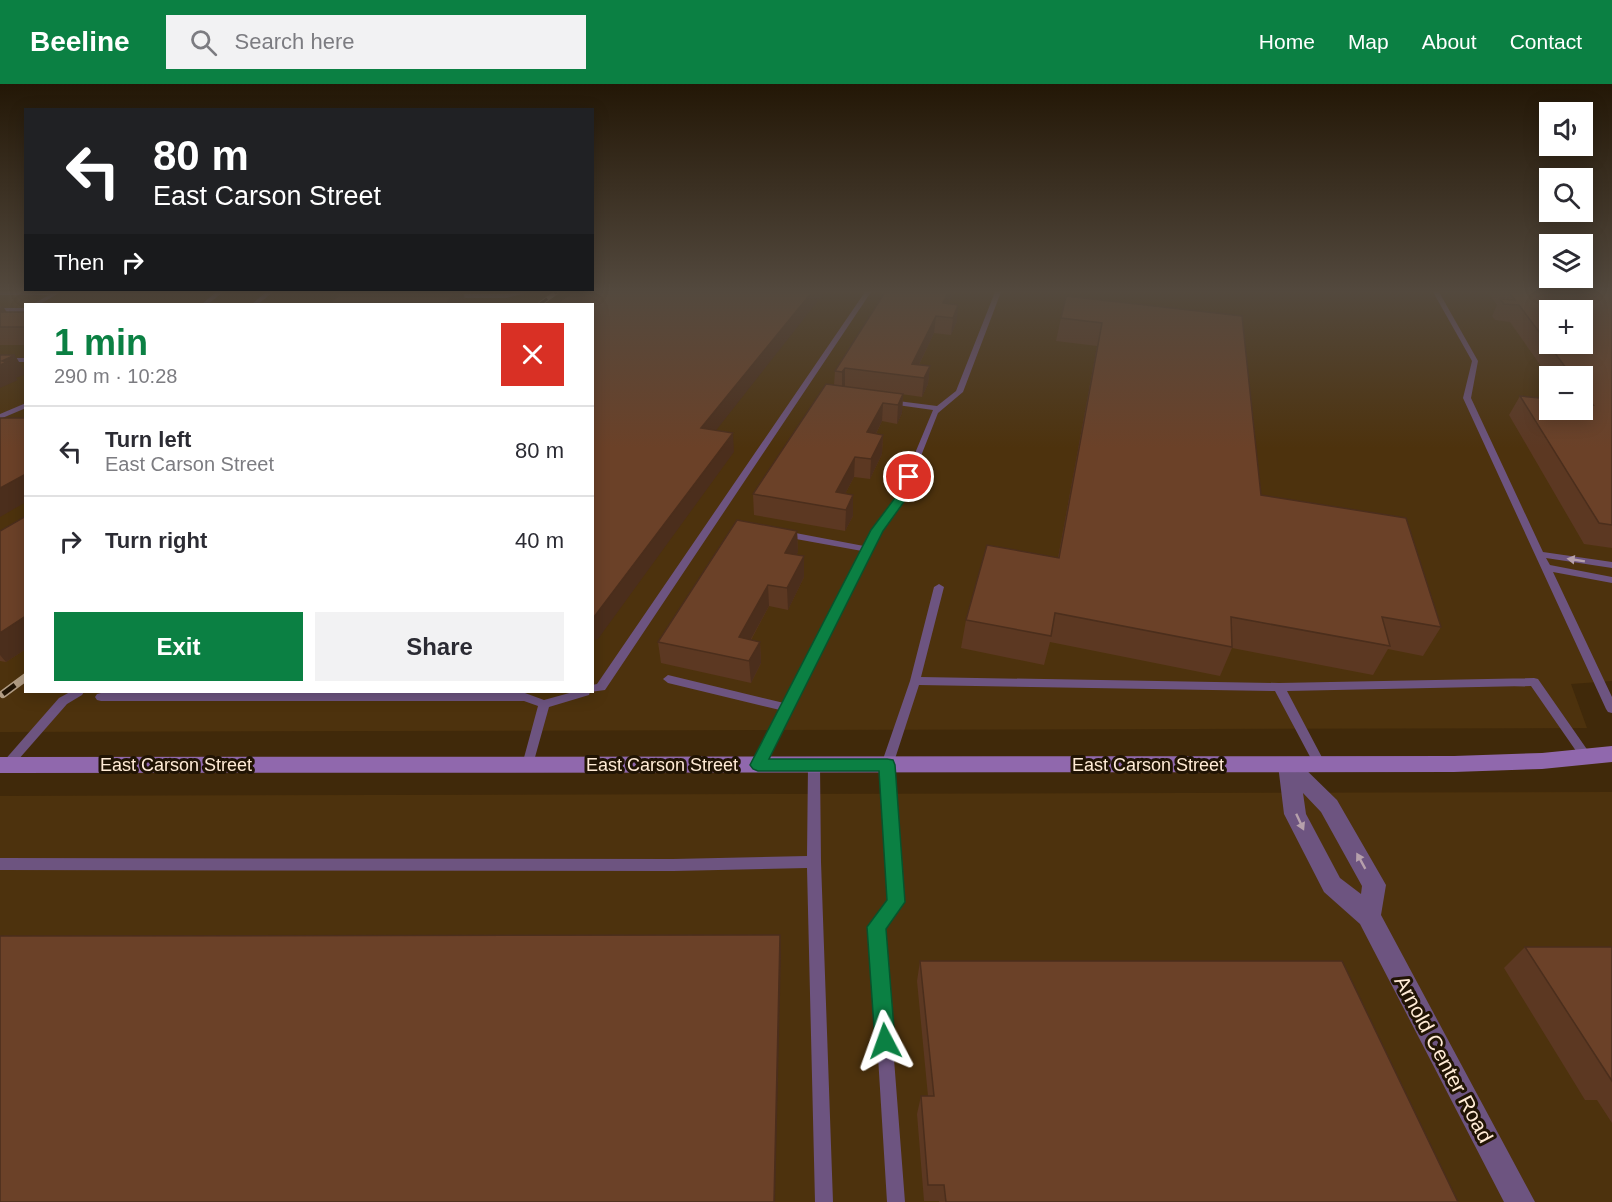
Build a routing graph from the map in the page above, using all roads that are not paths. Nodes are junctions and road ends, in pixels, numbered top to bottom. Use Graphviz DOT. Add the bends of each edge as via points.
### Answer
graph roads {
  1 [pos="833,344"];
  2 [pos="978,344"];
  3 [pos="1465,344"];
  4 [pos="0,360"];
  5 [pos="24,360"];
  6 [pos="882,401"];
  7 [pos="24,406"];
  8 [pos="939,409"];
  9 [pos="0,417"];
  10 [pos="772,532"];
  11 [pos="868,549"];
  12 [pos="1541,554"];
  13 [pos="1612,565"];
  14 [pos="1548,568"];
  15 [pos="1612,580"];
  16 [pos="939,587"];
  17 [pos="668,679"];
  18 [pos="915,681"];
  19 [pos="1279,687"];
  20 [pos="594,689"];
  21 [pos="104,693"];
  22 [pos="582,693"];
  23 [pos="336,694"];
  24 [pos="474,694"];
  25 [pos="64,696"];
  26 [pos="544,704"];
  27 [pos="788,708"];
  28 [pos="1612,709"];
  29 [pos="1612,754"];
  30 [pos="1587,758"];
  31 [pos="4,765"];
  32 [pos="528,765"];
  33 [pos="758,765"];
  34 [pos="814,765"];
  35 [pos="887,765"];
  36 [pos="1288,765"];
  37 [pos="1320,765"];
  38 [pos="814,862"];
  39 [pos="0,864"];
  40 [pos="1369,916"];
  41 [pos="824,1202"];
  42 [pos="896,1202"];
  43 [pos="1520,1202"];
  1 -- 20 [label="lane" via="601,687"];
  2 -- 8 [label="lane" via="959,392"];
  3 -- 12 [label="lane" via="1475,361 1467,398"];
  4 -- 5 [label="lane"];
  6 -- 8 [label="lane"];
  7 -- 9 [label="lane"];
  8 -- 11 [label="lane" via="900,499"];
  10 -- 11 [label="lane"];
  11 -- 27 [label="lane"];
  13 -- 12 [label="lane, one-way"];
  12 -- 14 [label="lane"];
  14 -- 15 [label="lane"];
  14 -- 28 [label="lane"];
  16 -- 18 [label="lane"];
  17 -- 27 [label="lane"];
  18 -- 19 [label="lane"];
  18 -- 35 [label="lane"];
  19 -- 30 [label="lane" via="1534,682"];
  19 -- 37 [label="lane"];
  21 -- 23 [label="lane" via="101,697"];
  22 -- 26 [label="lane"];
  23 -- 24 [label="lane"];
  24 -- 26 [label="lane" via="525,697"];
  25 -- 31 [label="lane"];
  26 -- 32 [label="lane"];
  27 -- 33 [label="lane"];
  29 -- 30 [label="main road, East Carson Street"];
  30 -- 37 [label="main road, East Carson Street"];
  31 -- 32 [label="main road, East Carson Street"];
  32 -- 33 [label="main road, East Carson Street"];
  33 -- 34 [label="main road, East Carson Street"];
  34 -- 35 [label="main road, East Carson Street"];
  34 -- 38 [label="lane"];
  35 -- 36 [label="main road, East Carson Street"];
  35 -- 42 [label="lane" via="896,902 877,927"];
  36 -- 37 [label="main road, East Carson Street"];
  36 -- 40 [label="street, Arnold Center Road, one-way" via="1295,814 1332,885"];
  40 -- 36 [label="street, one-way" via="1374,885 1329,806"];
  38 -- 39 [label="lane"];
  38 -- 41 [label="lane"];
  40 -- 43 [label="street, Arnold Center Road"];
}
